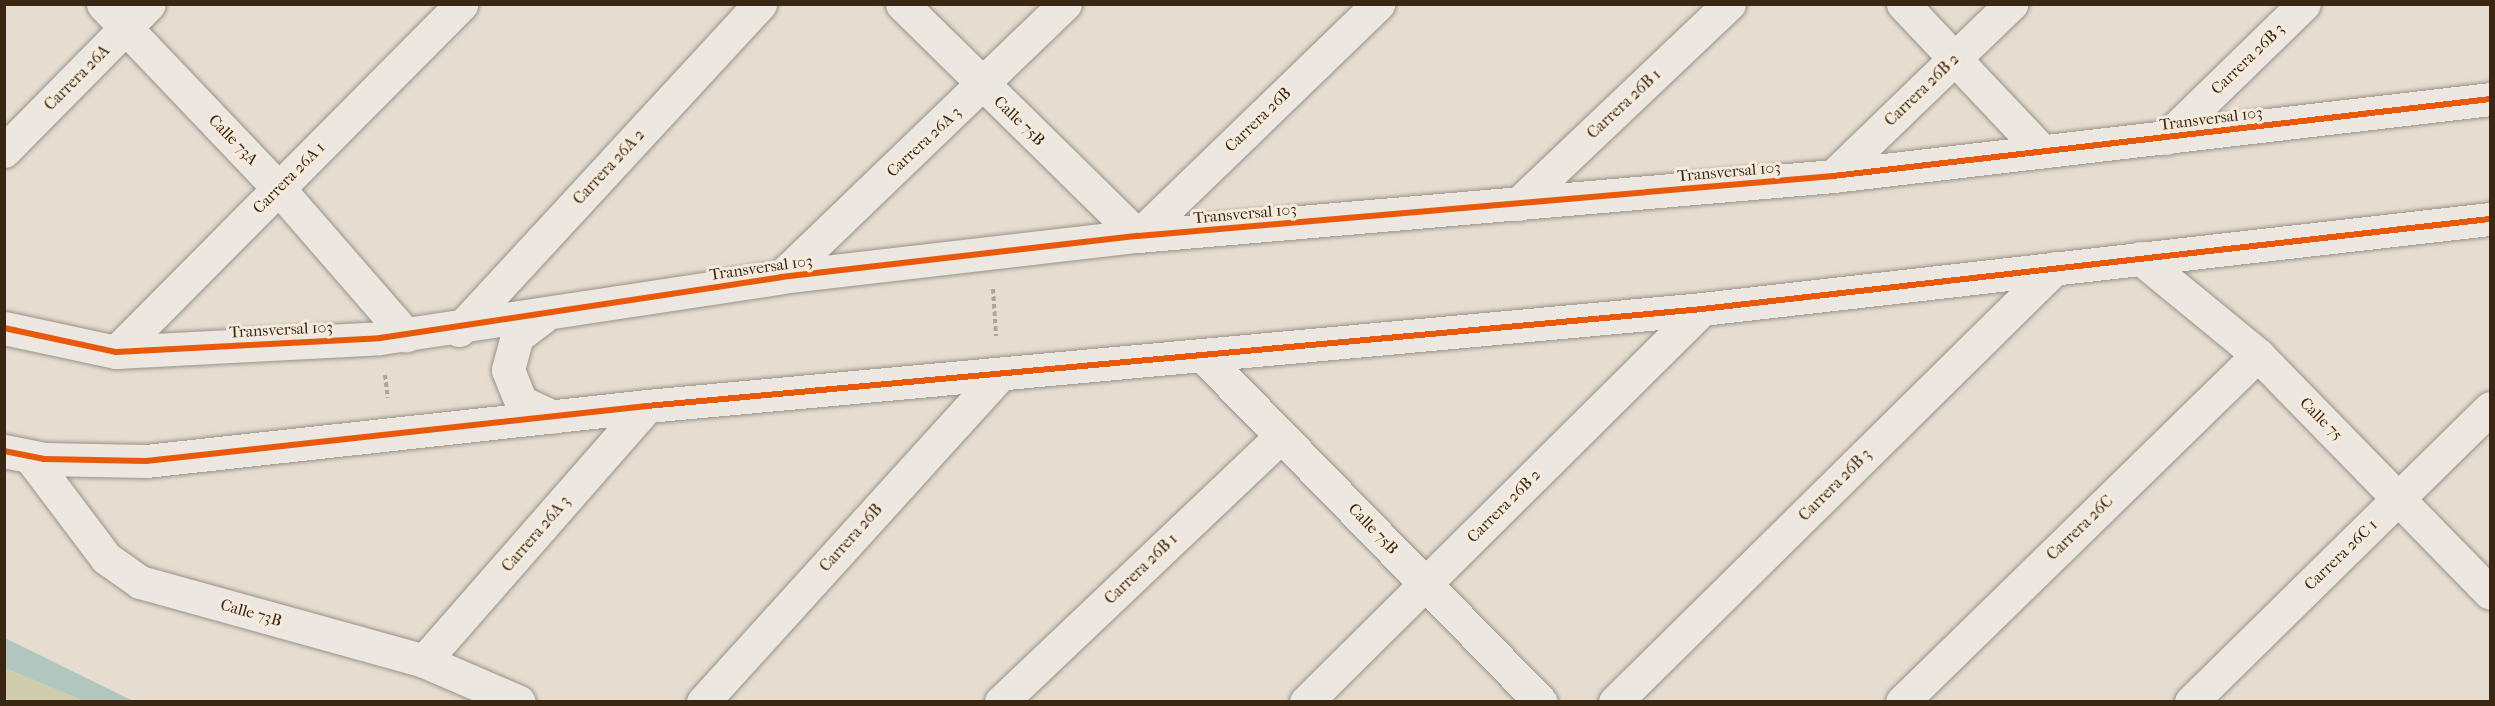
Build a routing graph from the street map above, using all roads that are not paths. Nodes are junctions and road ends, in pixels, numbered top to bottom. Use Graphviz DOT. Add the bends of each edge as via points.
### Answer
graph roads {
  1 [pos="103,4"];
  2 [pos="149,4"];
  3 [pos="461,4"];
  4 [pos="760,4"];
  5 [pos="902,4"];
  6 [pos="1065,4"];
  7 [pos="1378,4"];
  8 [pos="1730,4"];
  9 [pos="1903,4"];
  10 [pos="2011,4"];
  11 [pos="2304,4"];
  12 [pos="126,28"];
  13 [pos="1954,59"];
  14 [pos="982,87"];
  15 [pos="2490,99"];
  16 [pos="2166,138"];
  17 [pos="2041,150"];
  18 [pos="4,151"];
  19 [pos="1833,176"];
  20 [pos="279,189"];
  21 [pos="1518,204"];
  22 [pos="2490,219"];
  23 [pos="1138,236"];
  24 [pos="2140,258"];
  25 [pos="2055,268"];
  26 [pos="781,277"];
  27 [pos="1702,309"];
  28 [pos="544,316"];
  29 [pos="4,328"];
  30 [pos="459,330"];
  31 [pos="393,336"];
  32 [pos="117,352"];
  33 [pos="2258,355"];
  34 [pos="1204,357"];
  35 [pos="999,375"];
  36 [pos="647,406"];
  37 [pos="2490,408"];
  38 [pos="553,417"];
  39 [pos="1281,436"];
  40 [pos="17,454"];
  41 [pos="2399,498"];
  42 [pos="1426,583"];
  43 [pos="2490,593"];
  44 [pos="424,661"];
  45 [pos="519,702"];
  46 [pos="703,702"];
  47 [pos="1001,702"];
  48 [pos="1306,702"];
  49 [pos="1541,702"];
  50 [pos="1615,702"];
  51 [pos="1902,702"];
  52 [pos="2191,702"];
  1 -- 12 [label="street, Calle 73A"];
  2 -- 12 [label="street, Carrera 26A"];
  3 -- 20 [label="street, Carrera 26A 1"];
  4 -- 30 [label="street, Carrera 26A 2"];
  5 -- 14 [label="street, Calle 75B"];
  6 -- 14 [label="street, Carrera 26A 3"];
  7 -- 23 [label="street, Carrera 26B"];
  8 -- 21 [label="street, Carrera 26B 1"];
  9 -- 13 [label="street"];
  10 -- 13 [label="street, Carrera 26B 2"];
  11 -- 16 [label="street, Carrera 26B 3"];
  12 -- 18 [label="street, Carrera 26A"];
  12 -- 20 [label="street, Calle 73A"];
  13 -- 17 [label="street"];
  13 -- 19 [label="street, Carrera 26B 2"];
  14 -- 23 [label="street, Calle 75B"];
  14 -- 26 [label="street, Carrera 26A 3"];
  15 -- 16 [label="street, Transversal 103"];
  16 -- 17 [label="street, Transversal 103"];
  17 -- 19 [label="street, Transversal 103"];
  19 -- 21 [label="street, Transversal 103"];
  20 -- 31 [label="street, Calle 73A"];
  20 -- 32 [label="street, Carrera 26A 1"];
  21 -- 23 [label="street, Transversal 103"];
  22 -- 24 [label="street"];
  23 -- 26 [label="street, Transversal 103"];
  24 -- 25 [label="street"];
  24 -- 33 [label="street, Calle 75"];
  25 -- 27 [label="street"];
  25 -- 50 [label="street, Carrera 26B 3"];
  26 -- 28 [label="street, Transversal 103"];
  27 -- 34 [label="street"];
  27 -- 42 [label="street, Carrera 26B 2"];
  28 -- 30 [label="street, Transversal 103"];
  28 -- 38 [label="street" via="517,336 508,370 521,402"];
  29 -- 32 [label="street, Transversal 103"];
  30 -- 31 [label="street, Transversal 103"];
  31 -- 32 [label="street, Transversal 103"];
  33 -- 41 [label="street, Calle 75"];
  33 -- 51 [label="street, Carrera 26C"];
  34 -- 35 [label="street"];
  34 -- 39 [label="street, Calle 75B"];
  35 -- 36 [label="street"];
  35 -- 46 [label="street, Carrera 26B"];
  36 -- 38 [label="street"];
  36 -- 44 [label="street, Carrera 26A 3"];
  37 -- 41 [label="street, Carrera 26C 1"];
  38 -- 40 [label="street" via="146,461"];
  39 -- 42 [label="street, Calle 75B"];
  39 -- 47 [label="street, Carrera 26B 1"];
  40 -- 44 [label="street, Calle 73B" via="105,558 140,582"];
  41 -- 43 [label="street, Calle 75"];
  41 -- 52 [label="street, Carrera 26C 1"];
  42 -- 48 [label="street, Carrera 26B 2"];
  42 -- 49 [label="street, Calle 75B"];
  44 -- 45 [label="street, Calle 73B"];
}
